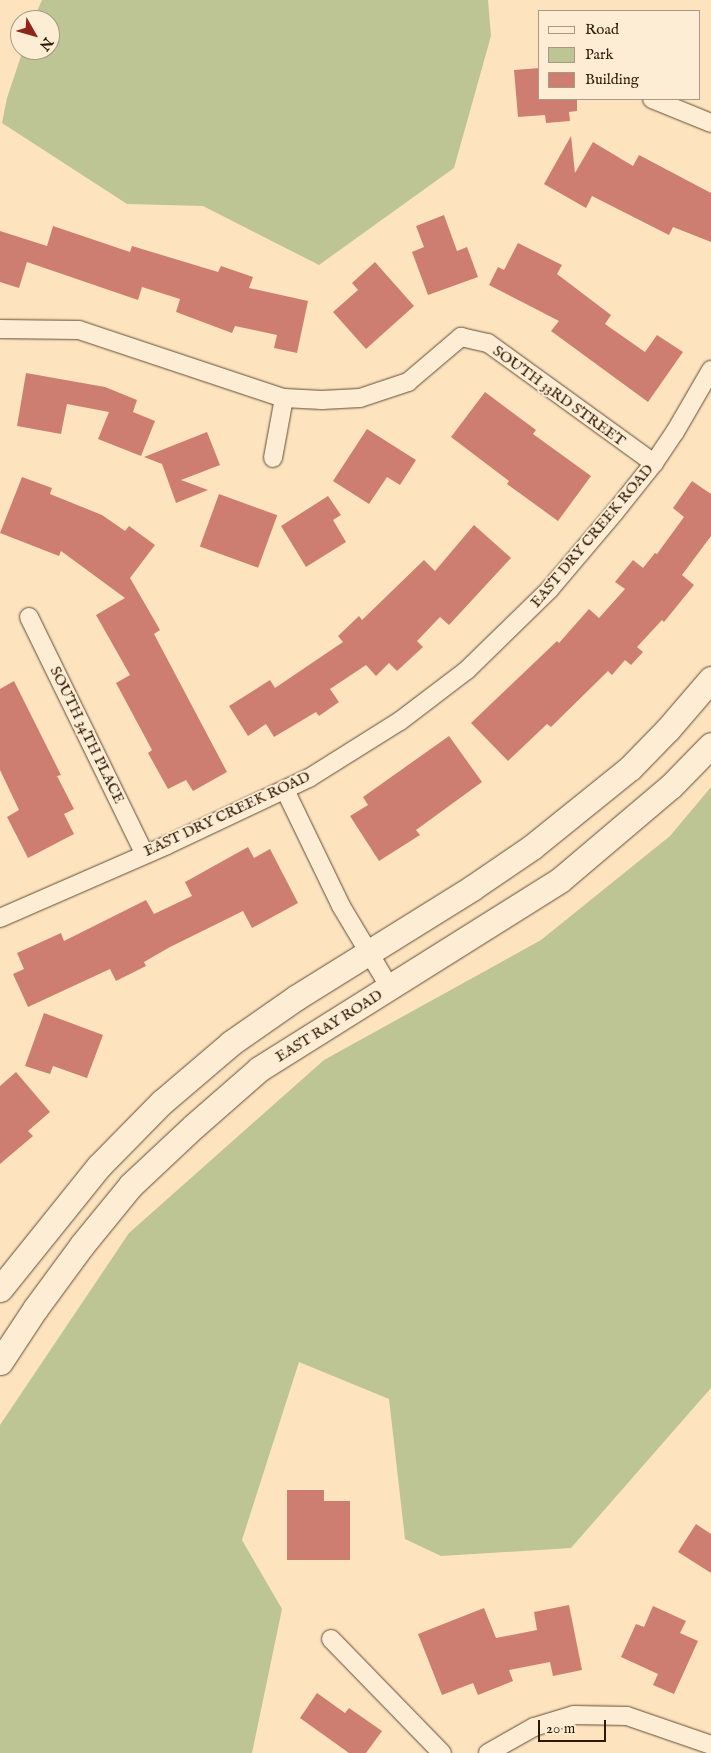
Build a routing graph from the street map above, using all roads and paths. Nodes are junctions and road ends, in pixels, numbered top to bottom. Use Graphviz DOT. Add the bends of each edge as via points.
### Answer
graph roads {
  1 [pos="654,100"];
  2 [pos="711,123"];
  3 [pos="0,329"];
  4 [pos="711,370"];
  5 [pos="284,398"];
  6 [pos="273,458"];
  7 [pos="654,463"];
  8 [pos="29,617"];
  9 [pos="711,679"];
  10 [pos="711,745"];
  11 [pos="286,790"];
  12 [pos="144,853"];
  13 [pos="0,918"];
  14 [pos="368,952"];
  15 [pos="390,988"];
  16 [pos="0,1289"];
  17 [pos="0,1362"];
  18 [pos="331,1638"];
  19 [pos="711,1745"];
  20 [pos="442,1753"];
  21 [pos="488,1753"];
  1 -- 2 [label="street"];
  3 -- 5 [label="street" via="79,330"];
  4 -- 7 [label="street, EAST DRY CREEK ROAD"];
  5 -- 6 [label="street"];
  5 -- 7 [label="street, SOUTH 33RD STREET" via="360,398 408,382 461,337 488,343"];
  7 -- 11 [label="street, EAST DRY CREEK ROAD" via="549,590 467,670 400,721"];
  8 -- 12 [label="street, SOUTH 34TH PLACE"];
  9 -- 14 [label="main road" via="630,768 578,811 472,888"];
  10 -- 15 [label="main road, EAST RAY ROAD" via="671,786 560,880"];
  11 -- 12 [label="street, EAST DRY CREEK ROAD"];
  11 -- 14 [label="street" via="341,906"];
  12 -- 13 [label="street, EAST DRY CREEK ROAD"];
  14 -- 15 [label="street"];
  14 -- 16 [label="main road" via="231,1044 162,1102 99,1166"];
  15 -- 17 [label="main road, EAST RAY ROAD" via="259,1069 131,1185 82,1245"];
  18 -- 20 [label="street"];
  19 -- 21 [label="street" via="626,1716 574,1715 534,1727"];
}
